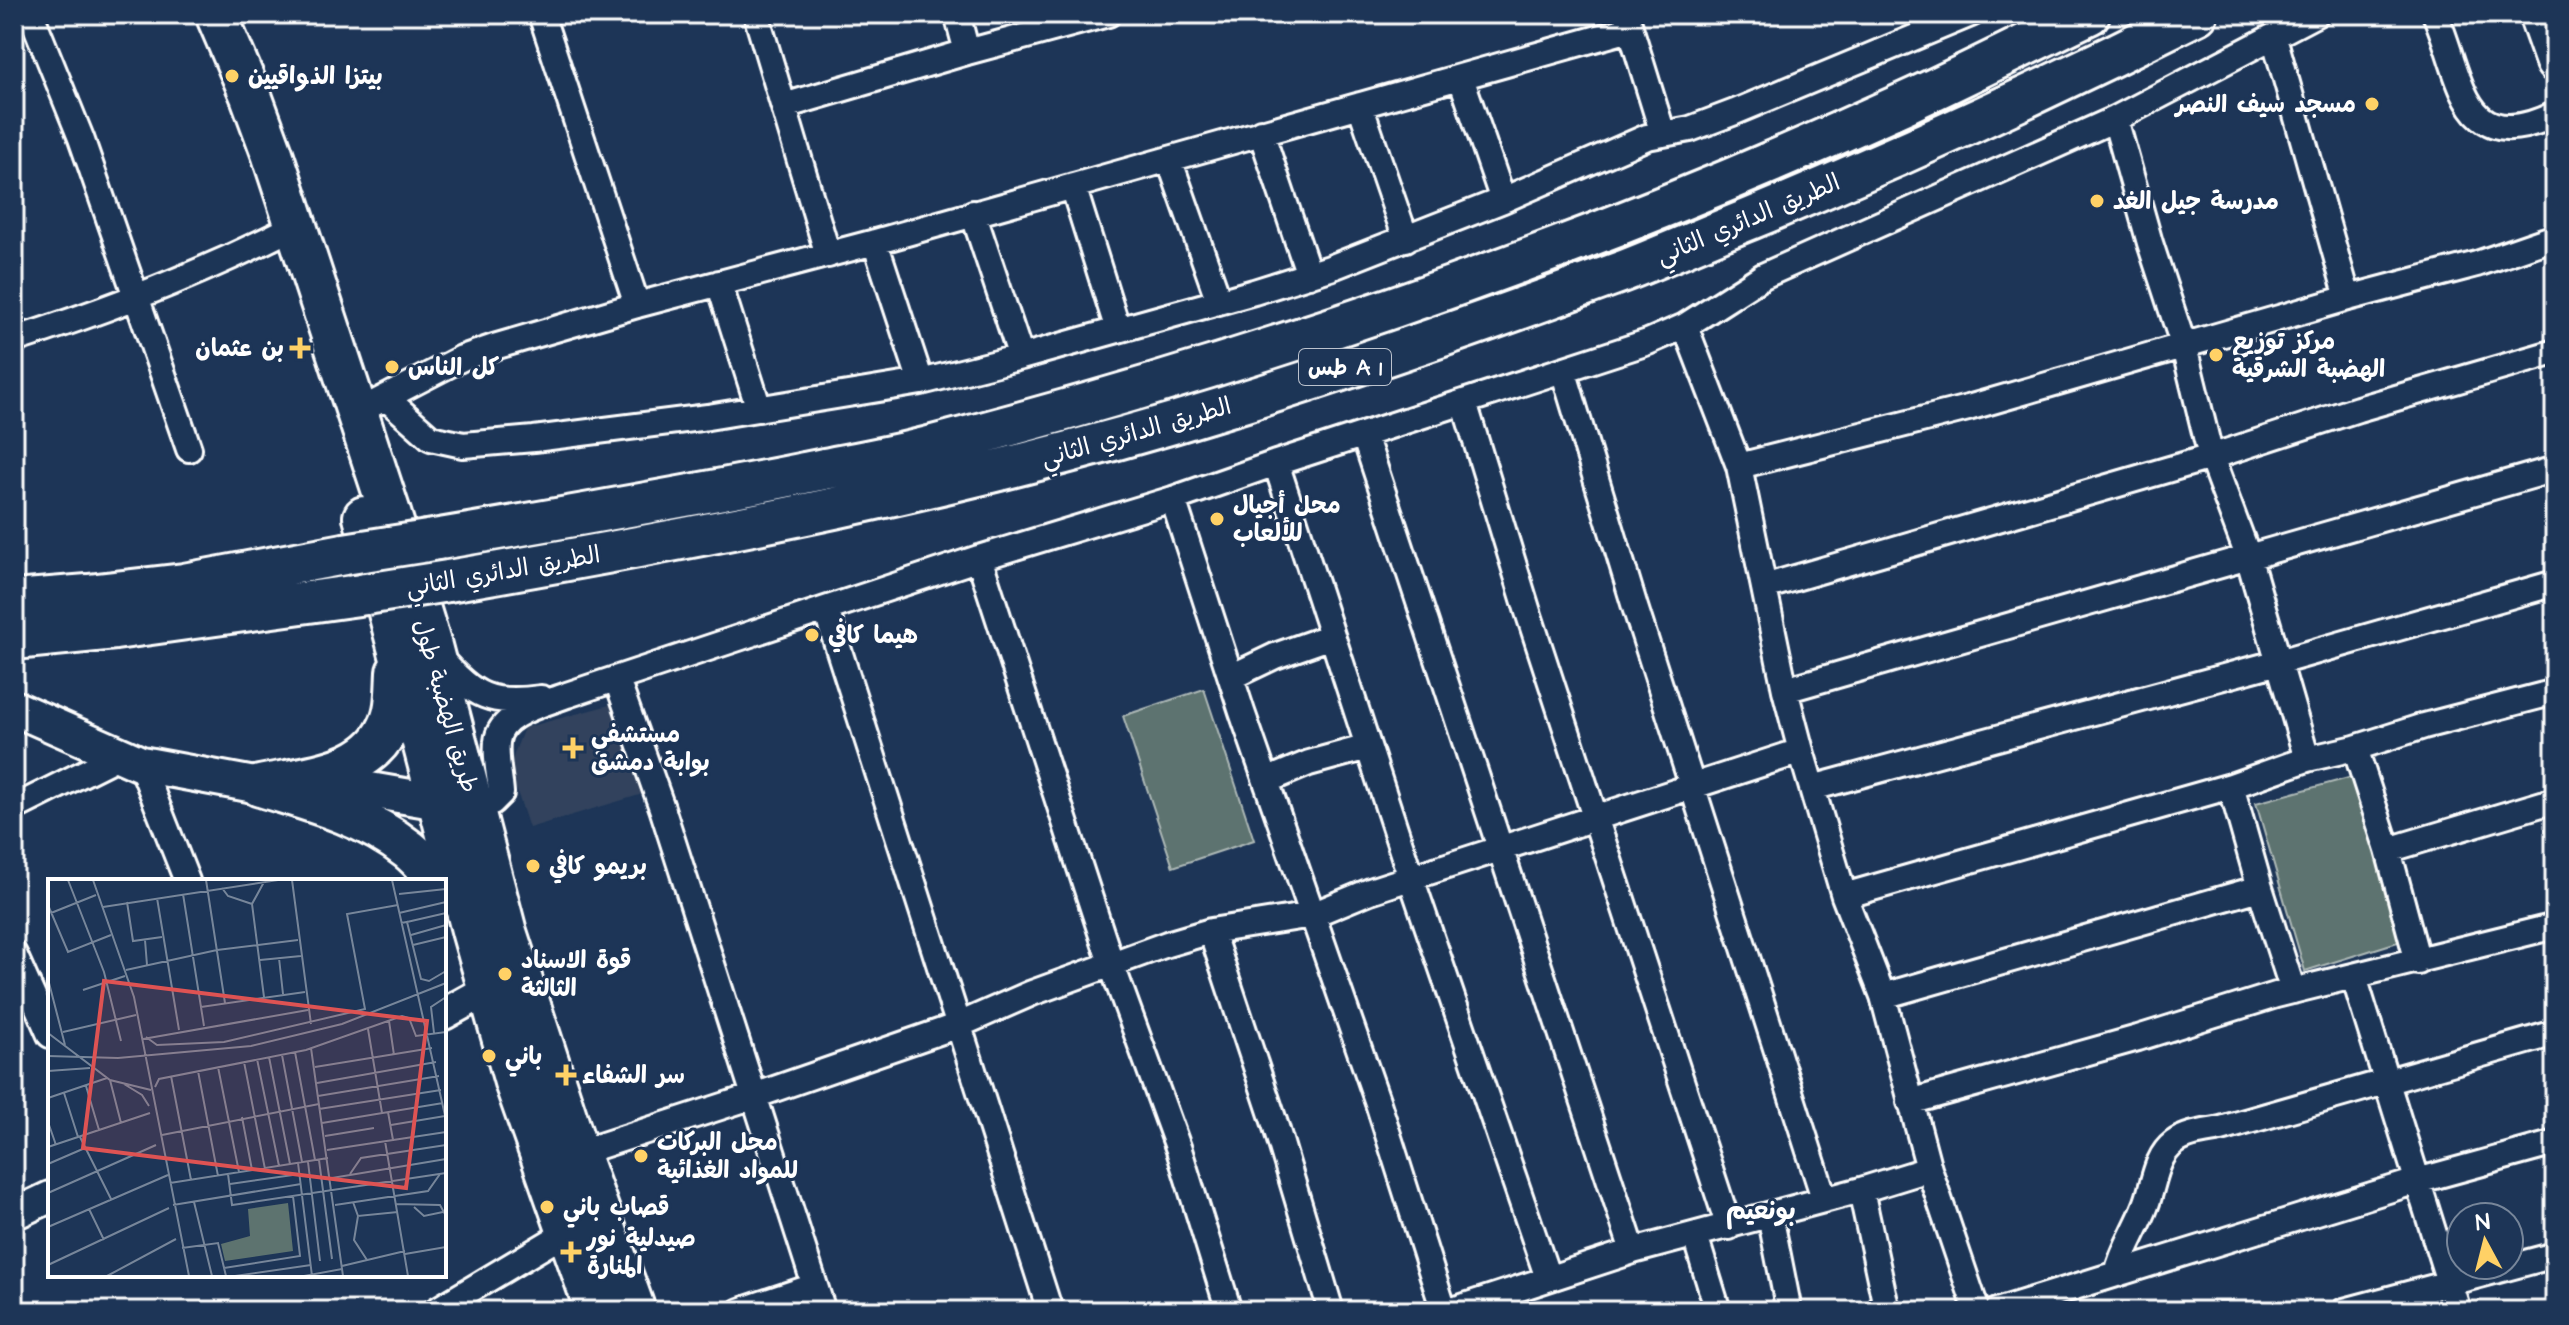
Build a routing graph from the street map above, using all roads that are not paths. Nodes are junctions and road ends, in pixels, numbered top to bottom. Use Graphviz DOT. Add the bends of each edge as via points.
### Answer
graph roads {
  1 [pos="31,14"];
  2 [pos="197,14"];
  3 [pos="216,14"];
  4 [pos="541,14"];
  5 [pos="756,14"];
  6 [pos="957,14"];
  7 [pos="1108,14"];
  8 [pos="1971,14"];
  9 [pos="2089,14"];
  10 [pos="2197,14"];
  11 [pos="2316,14"];
  12 [pos="2435,14"];
  13 [pos="2538,14"];
  14 [pos="1628,22"];
  15 [pos="2274,37"];
  16 [pos="967,52"];
  17 [pos="2555,62"];
  18 [pos="1461,78"];
  19 [pos="1360,105"];
  20 [pos="784,106"];
  21 [pos="2555,114"];
  22 [pos="2115,119"];
  23 [pos="1261,132"];
  24 [pos="1663,134"];
  25 [pos="1169,159"];
  26 [pos="1073,186"];
  27 [pos="1503,200"];
  28 [pos="973,213"];
  29 [pos="285,231"];
  30 [pos="2555,237"];
  31 [pos="1406,239"];
  32 [pos="875,242"];
  33 [pos="828,255"];
  34 [pos="1309,275"];
  35 [pos="719,283"];
  36 [pos="138,297"];
  37 [pos="2348,298"];
  38 [pos="1219,301"];
  39 [pos="637,305"];
  40 [pos="1685,326"];
  41 [pos="1118,330"];
  42 [pos="14,340"];
  43 [pos="2184,347"];
  44 [pos="2555,352"];
  45 [pos="1021,357"];
  46 [pos="1563,370"];
  47 [pos="921,382"];
  48 [pos="1464,402"];
  49 [pos="759,409"];
  50 [pos="362,410"];
  51 [pos="1364,435"];
  52 [pos="189,449"];
  53 [pos="2211,457"];
  54 [pos="1276,463"];
  55 [pos="1739,466"];
  56 [pos="2555,469"];
  57 [pos="1173,499"];
  58 [pos="2248,556"];
  59 [pos="979,558"];
  60 [pos="2555,583"];
  61 [pos="1764,587"];
  62 [pos="14,601"];
  63 [pos="826,610"];
  64 [pos="1332,636"];
  65 [pos="14,639"];
  66 [pos="414,646"];
  67 [pos="2279,662"];
  68 [pos="1231,677"];
  69 [pos="617,680"];
  70 [pos="1785,690"];
  71 [pos="2555,692"];
  72 [pos="567,695"];
  73 [pos="14,708"];
  74 [pos="1368,747"];
  75 [pos="2355,748"];
  76 [pos="1801,751"];
  77 [pos="2307,759"];
  78 [pos="130,760"];
  79 [pos="1266,781"];
  80 [pos="260,786"];
  81 [pos="1693,786"];
  82 [pos="2231,786"];
  83 [pos="1812,788"];
  84 [pos="2555,800"];
  85 [pos="457,805"];
  86 [pos="14,808"];
  87 [pos="1596,818"];
  88 [pos="1499,850"];
  89 [pos="2388,850"];
  90 [pos="1411,878"];
  91 [pos="186,879"];
  92 [pos="438,879"];
  93 [pos="2260,888"];
  94 [pos="446,890"];
  95 [pos="1844,896"];
  96 [pos="1312,915"];
  97 [pos="2555,926"];
  98 [pos="1211,931"];
  99 [pos="473,934"];
  100 [pos="14,954"];
  101 [pos="2418,962"];
  102 [pos="1111,963"];
  103 [pos="2354,977"];
  104 [pos="489,989"];
  105 [pos="2293,991"];
  106 [pos="1883,996"];
  107 [pos="446,1013"];
  108 [pos="959,1025"];
  109 [pos="48,1030"];
  110 [pos="2555,1033"];
  111 [pos="2386,1081"];
  112 [pos="754,1096"];
  113 [pos="1910,1102"];
  114 [pos="2555,1143"];
  115 [pos="578,1153"];
  116 [pos="1929,1169"];
  117 [pos="2417,1181"];
  118 [pos="1861,1190"];
  119 [pos="48,1198"];
  120 [pos="1824,1198"];
  121 [pos="14,1214"];
  122 [pos="1770,1215"];
  123 [pos="1729,1227"];
  124 [pos="567,1232"];
  125 [pos="1695,1236"];
  126 [pos="1633,1251"];
  127 [pos="2555,1255"];
  128 [pos="2117,1274"];
  129 [pos="1548,1278"];
  130 [pos="2449,1282"];
  131 [pos="815,1286"];
  132 [pos="435,1311"];
  133 [pos="596,1311"];
  134 [pos="635,1311"];
  135 [pos="740,1311"];
  136 [pos="823,1311"];
  137 [pos="1050,1311"];
  138 [pos="1229,1311"];
  139 [pos="1331,1311"];
  140 [pos="1444,1311"];
  141 [pos="1450,1311"];
  142 [pos="1718,1311"];
  143 [pos="1789,1311"];
  144 [pos="1887,1311"];
  145 [pos="1977,1311"];
  146 [pos="1997,1311"];
  147 [pos="2344,1311"];
  148 [pos="2458,1311"];
  1 -- 36 [label="street"];
  2 -- 29 [label="highway, طريق الهضبة طول"];
  3 -- 50 [label="highway, طريق الهضبة طول" via="251,96"];
  4 -- 39 [label="street"];
  5 -- 20 [label="street"];
  6 -- 16 [label="street"];
  7 -- 16 [label="street"];
  8 -- 24 [label="street" via="1735,112"];
  9 -- 62 [label="highway, الطريق الدائري الثاني / طس A 1, bridge" via="1894,108 1583,238 1214,366 1050,414 924,448 703,493 184,584"];
  10 -- 65 [label="highway, الطريق الدائري الثاني / طس A 1, bridge" via="1926,144 1624,271 1225,407 888,497 751,526 448,581"];
  11 -- 15 [label="street"];
  12 -- 21 [label="street" via="2466,99 2479,117 2496,127 2518,128"];
  13 -- 17 [label="main road"];
  14 -- 18 [label="street"];
  14 -- 24 [label="street"];
  15 -- 22 [label="street"];
  15 -- 37 [label="street"];
  16 -- 20 [label="street"];
  18 -- 19 [label="street"];
  18 -- 27 [label="street"];
  19 -- 23 [label="street"];
  19 -- 31 [label="street"];
  20 -- 33 [label="street"];
  22 -- 40 [label="street" via="1763,276"];
  22 -- 43 [label="street"];
  23 -- 25 [label="street"];
  23 -- 34 [label="street"];
  24 -- 27 [label="street"];
  25 -- 26 [label="street"];
  25 -- 38 [label="street"];
  26 -- 28 [label="street"];
  26 -- 41 [label="street"];
  27 -- 31 [label="street"];
  28 -- 32 [label="street"];
  28 -- 45 [label="street"];
  29 -- 36 [label="street"];
  29 -- 50 [label="highway, طريق الهضبة طول" via="311,332"];
  30 -- 37 [label="street"];
  31 -- 34 [label="street"];
  32 -- 33 [label="street"];
  32 -- 47 [label="street"];
  33 -- 35 [label="street"];
  34 -- 38 [label="street"];
  35 -- 39 [label="street"];
  35 -- 49 [label="street"];
  36 -- 42 [label="street"];
  36 -- 52 [label="street"];
  37 -- 43 [label="street"];
  38 -- 41 [label="street"];
  39 -- 50 [label="street" via="462,358"];
  40 -- 46 [label="street"];
  40 -- 55 [label="street"];
  41 -- 45 [label="street"];
  43 -- 53 [label="street"];
  43 -- 55 [label="street"];
  44 -- 53 [label="street"];
  45 -- 47 [label="street"];
  46 -- 48 [label="street"];
  46 -- 81 [label="street"];
  47 -- 49 [label="street"];
  48 -- 51 [label="street"];
  48 -- 87 [label="street"];
  49 -- 50 [label="street" via="463,445"];
  50 -- 66 [label="highway, طريق الهضبة طول" via="366,527"];
  51 -- 54 [label="street"];
  51 -- 88 [label="street"];
  53 -- 58 [label="street"];
  53 -- 61 [label="street"];
  54 -- 57 [label="street"];
  54 -- 64 [label="street"];
  55 -- 61 [label="street"];
  56 -- 58 [label="street"];
  57 -- 59 [label="street"];
  57 -- 68 [label="street"];
  58 -- 67 [label="street"];
  58 -- 70 [label="street"];
  59 -- 63 [label="street"];
  59 -- 102 [label="street"];
  60 -- 67 [label="street"];
  61 -- 70 [label="street"];
  63 -- 69 [label="street"];
  63 -- 108 [label="street"];
  64 -- 68 [label="street"];
  64 -- 74 [label="street"];
  66 -- 72 [label="street" via="484,697 517,701"];
  66 -- 80 [label="highway" via="389,728 377,744 357,761"];
  66 -- 85 [label="highway, طريق الهضبة طول"];
  67 -- 77 [label="street"];
  67 -- 83 [label="street"];
  68 -- 79 [label="street"];
  69 -- 72 [label="street"];
  69 -- 112 [label="street"];
  70 -- 76 [label="street"];
  71 -- 75 [label="street"];
  72 -- 85 [label="street" via="509,720 497,740 501,793 492,802"];
  73 -- 78 [label="main road"];
  74 -- 79 [label="street"];
  74 -- 90 [label="street"];
  75 -- 77 [label="street"];
  75 -- 89 [label="street"];
  76 -- 81 [label="street"];
  76 -- 83 [label="street"];
  77 -- 82 [label="street"];
  78 -- 80 [label="main road"];
  78 -- 86 [label="street"];
  78 -- 91 [label="street"];
  79 -- 96 [label="street"];
  80 -- 85 [label="main road" via="364,789"];
  80 -- 92 [label="highway" via="371,825 409,850"];
  81 -- 87 [label="street"];
  81 -- 120 [label="street"];
  82 -- 93 [label="street"];
  82 -- 95 [label="street"];
  83 -- 95 [label="street"];
  84 -- 89 [label="street"];
  85 -- 99 [label="highway, طريق الهضبة طول"];
  85 -- 115 [label="highway, طريق الهضبة طول" via="506,932"];
  87 -- 88 [label="street"];
  87 -- 123 [label="street"];
  88 -- 90 [label="street"];
  88 -- 126 [label="street"];
  89 -- 101 [label="street"];
  90 -- 96 [label="street"];
  90 -- 129 [label="street"];
  93 -- 105 [label="street"];
  93 -- 106 [label="street"];
  94 -- 99 [label="highway"];
  95 -- 106 [label="street"];
  96 -- 98 [label="street"];
  96 -- 140 [label="street"];
  97 -- 101 [label="street"];
  98 -- 102 [label="street"];
  98 -- 139 [label="street"];
  99 -- 104 [label="highway, طريق الهضبة طول"];
  100 -- 109 [label="street"];
  101 -- 103 [label="street"];
  102 -- 108 [label="street"];
  102 -- 138 [label="street" via="1179,1150"];
  103 -- 105 [label="street"];
  103 -- 111 [label="street"];
  104 -- 107 [label="street"];
  104 -- 124 [label="highway, طريق الهضبة طول"];
  105 -- 113 [label="street"];
  106 -- 113 [label="street"];
  108 -- 112 [label="street"];
  108 -- 137 [label="street"];
  110 -- 111 [label="street"];
  111 -- 117 [label="street"];
  111 -- 128 [label="street" via="2175,1142 2157,1169"];
  112 -- 115 [label="street"];
  112 -- 131 [label="street"];
  113 -- 116 [label="street"];
  114 -- 117 [label="street"];
  115 -- 134 [label="highway, طريق الهضبة طول"];
  116 -- 118 [label="street"];
  116 -- 145 [label="street"];
  117 -- 128 [label="street"];
  117 -- 130 [label="street"];
  118 -- 120 [label="street"];
  118 -- 144 [label="street"];
  119 -- 121 [label="street"];
  120 -- 122 [label="street"];
  122 -- 123 [label="street"];
  122 -- 143 [label="street"];
  123 -- 125 [label="street"];
  124 -- 132 [label="street"];
  124 -- 133 [label="highway, طريق الهضبة طول"];
  125 -- 126 [label="street"];
  125 -- 142 [label="street"];
  126 -- 129 [label="street"];
  127 -- 130 [label="street"];
  128 -- 146 [label="street"];
  129 -- 141 [label="street"];
  130 -- 147 [label="street"];
  130 -- 148 [label="street"];
  131 -- 135 [label="street"];
  131 -- 136 [label="street"];
}
